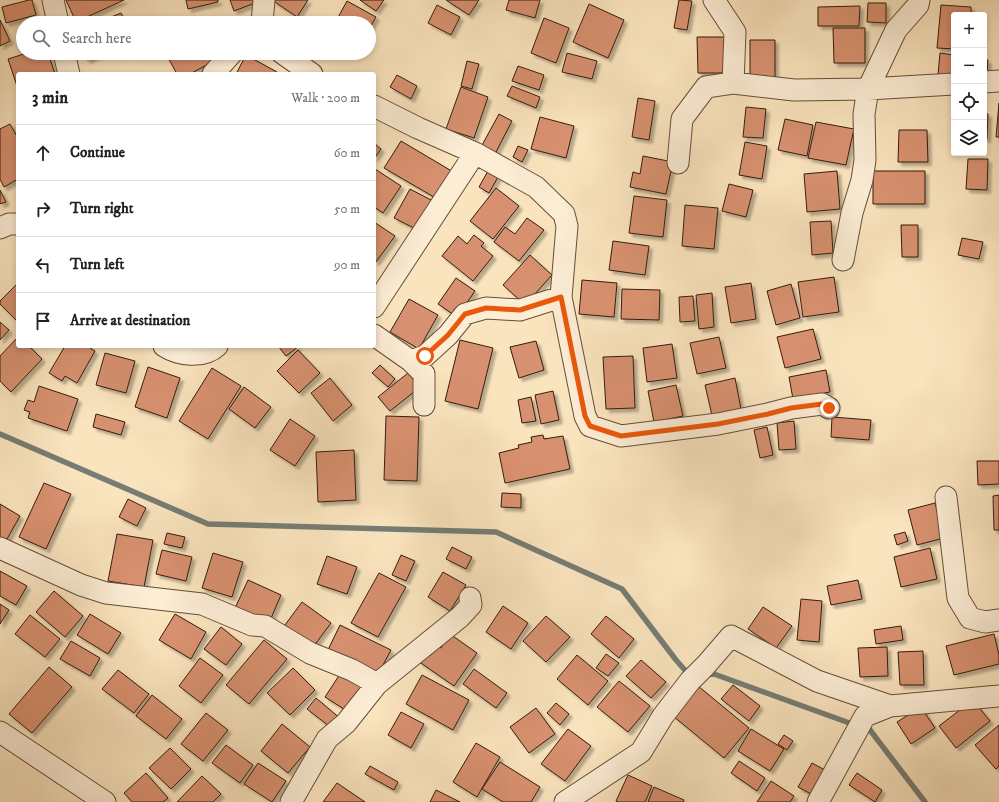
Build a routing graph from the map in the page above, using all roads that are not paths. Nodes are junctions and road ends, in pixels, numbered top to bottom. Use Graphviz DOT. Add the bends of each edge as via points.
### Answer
graph roads {
  1 [pos="53,0"];
  2 [pos="264,0"];
  3 [pos="714,0"];
  4 [pos="919,0"];
  5 [pos="56,16"];
  6 [pos="263,16"];
  7 [pos="66,60"];
  8 [pos="226,60"];
  9 [pos="292,60"];
  10 [pos="69,72"];
  11 [pos="215,72"];
  12 [pos="309,72"];
  13 [pos="999,81"];
  14 [pos="987,82"];
  15 [pos="733,83"];
  16 [pos="951,84"];
  17 [pos="868,89"];
  18 [pos="376,107"];
  19 [pos="475,153"];
  20 [pos="678,163"];
  21 [pos="16,224"];
  22 [pos="0,228"];
  23 [pos="843,260"];
  24 [pos="561,297"];
  25 [pos="376,304"];
  26 [pos="376,336"];
  27 [pos="167,348"];
  28 [pos="215,348"];
  29 [pos="411,361"];
  30 [pos="424,405"];
  31 [pos="829,408"];
  32 [pos="946,497"];
  33 [pos="0,548"];
  34 [pos="470,598"];
  35 [pos="999,620"];
  36 [pos="377,684"];
  37 [pos="999,696"];
  38 [pos="890,706"];
  39 [pos="0,732"];
  40 [pos="105,802"];
  41 [pos="291,802"];
  42 [pos="565,802"];
  43 [pos="818,802"];
  1 -- 5 [label="street"];
  2 -- 6 [label="street"];
  3 -- 15 [label="street" via="735,32"];
  4 -- 17 [label="street" via="918,5 896,30"];
  7 -- 10 [label="street"];
  8 -- 11 [label="street"];
  9 -- 12 [label="street"];
  13 -- 14 [label="street"];
  15 -- 17 [label="street" via="794,90"];
  15 -- 20 [label="street" via="706,87 682,120"];
  16 -- 17 [label="street"];
  17 -- 23 [label="street" via="864,114 865,160"];
  18 -- 19 [label="street"];
  19 -- 24 [label="street" via="536,188 564,214 567,226"];
  19 -- 25 [label="street"];
  21 -- 22 [label="street"];
  24 -- 29 [label="street" via="520,310 486,308 465,314 448,335 425,356"];
  24 -- 31 [label="street" via="585,416 590,426 621,436 718,424 810,405 822,404"];
  26 -- 29 [label="street"];
  27 -- 28 [label="street" via="192,355"];
  29 -- 30 [label="street" via="424,374"];
  32 -- 35 [label="street" via="958,598 970,618 985,622"];
  33 -- 36 [label="street" via="81,585 106,593 202,604 252,625 265,626 310,653 352,670"];
  34 -- 36 [label="street" via="471,605 460,617"];
  36 -- 41 [label="street" via="346,723 327,739"];
  37 -- 38 [label="street"];
  38 -- 42 [label="street" via="817,681 731,636 690,681 663,716 641,752"];
  38 -- 43 [label="street" via="864,716"];
  39 -- 40 [label="street"];
}
